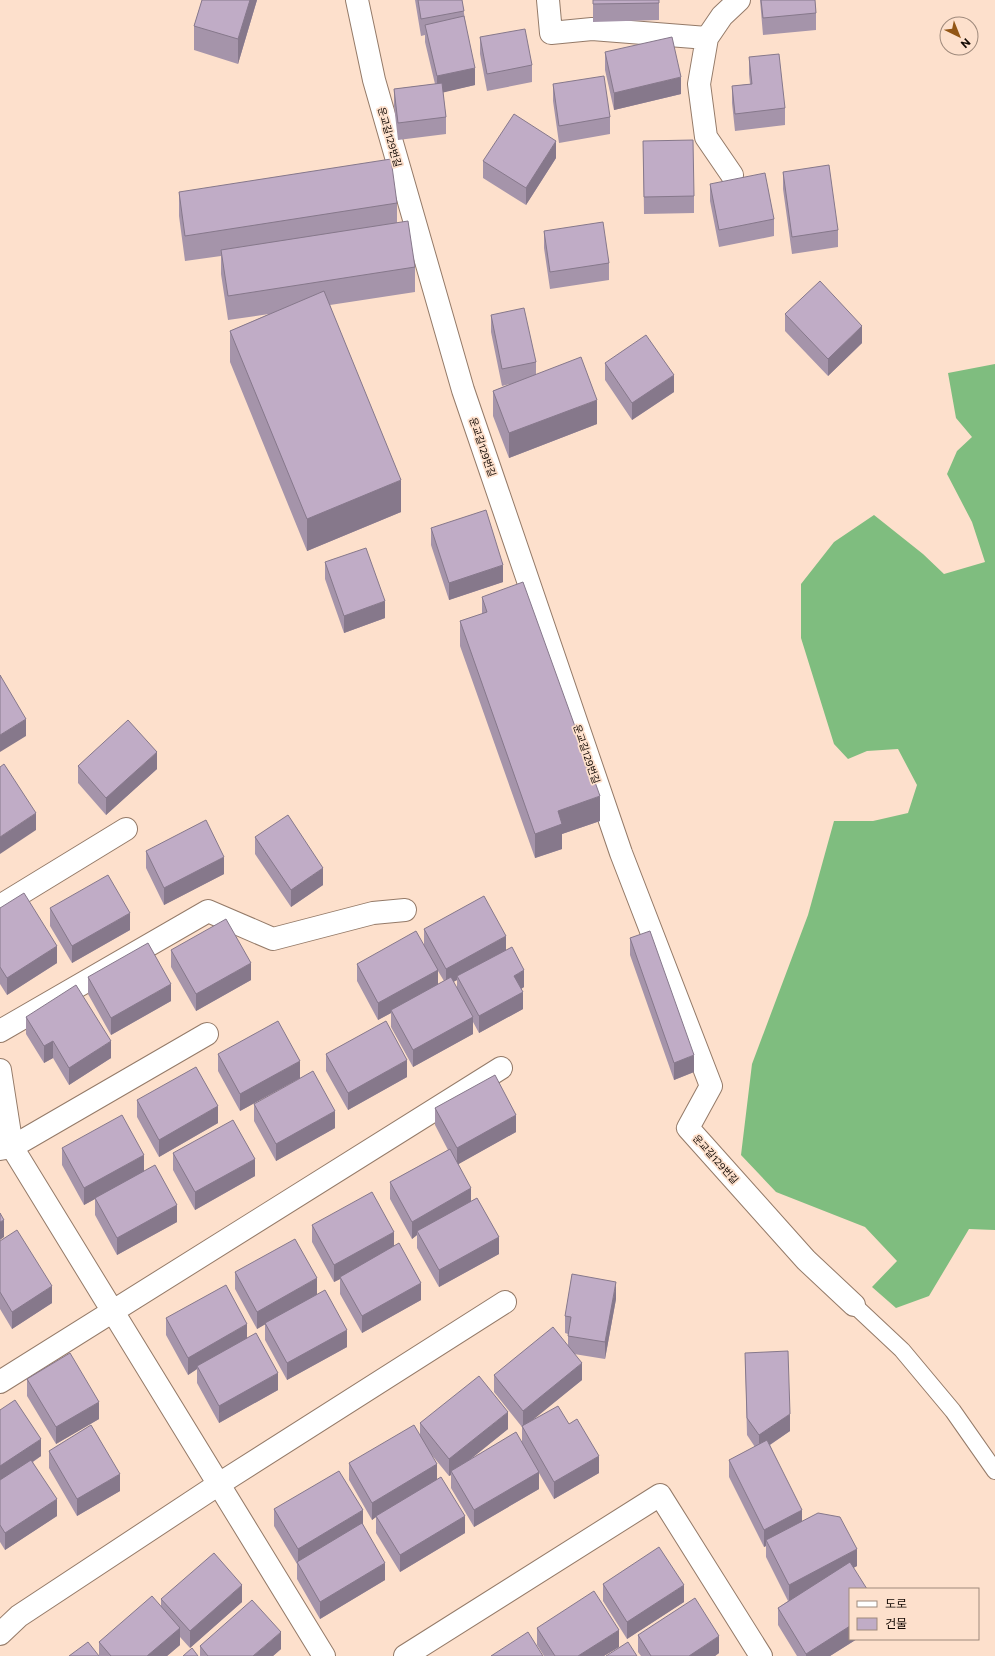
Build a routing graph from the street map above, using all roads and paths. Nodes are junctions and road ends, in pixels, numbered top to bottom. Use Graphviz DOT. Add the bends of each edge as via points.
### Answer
graph roads {
  1 [pos="356,0"];
  2 [pos="548,0"];
  3 [pos="739,0"];
  4 [pos="707,38"];
  5 [pos="732,175"];
  6 [pos="126,829"];
  7 [pos="0,906"];
  8 [pos="406,910"];
  9 [pos="0,1030"];
  10 [pos="207,1034"];
  11 [pos="500,1068"];
  12 [pos="0,1070"];
  13 [pos="6,1148"];
  14 [pos="505,1302"];
  15 [pos="854,1305"];
  16 [pos="113,1311"];
  17 [pos="0,1382"];
  18 [pos="995,1471"];
  19 [pos="219,1484"];
  20 [pos="0,1634"];
  21 [pos="324,1656"];
  22 [pos="405,1656"];
  23 [pos="761,1656"];
  1 -- 15 [label="street, 운교길129번길" via="374,80 464,390 621,853 711,1086 688,1128 806,1260"];
  2 -- 4 [label="street" via="551,33 592,29"];
  3 -- 4 [label="street" via="722,16"];
  4 -- 5 [label="street" via="699,84 706,137"];
  6 -- 7 [label="street"];
  8 -- 9 [label="street" via="373,913 273,939 208,911"];
  10 -- 13 [label="street"];
  11 -- 16 [label="street"];
  12 -- 13 [label="street"];
  13 -- 16 [label="street"];
  14 -- 19 [label="street"];
  15 -- 18 [label="lane, 운교길129번길" via="902,1350 952,1410"];
  16 -- 17 [label="street"];
  16 -- 19 [label="street"];
  19 -- 20 [label="street" via="19,1616"];
  19 -- 21 [label="street"];
  22 -- 23 [label="street" via="660,1495"];
}
